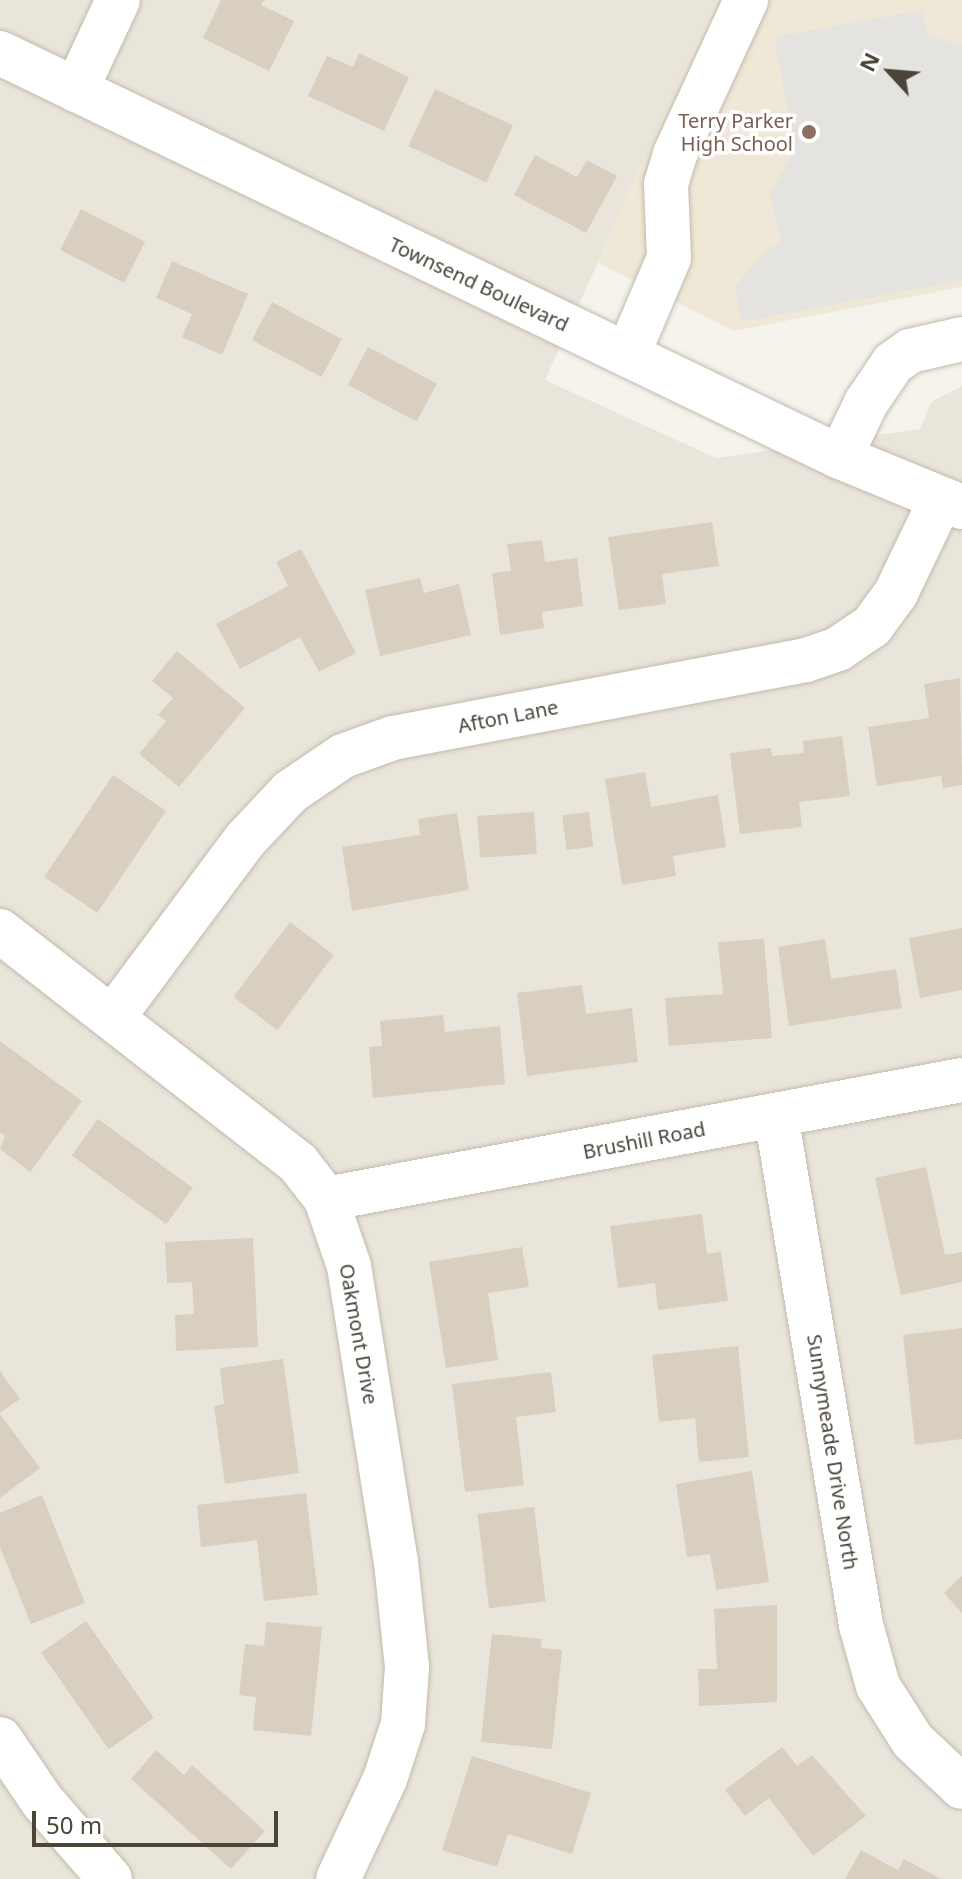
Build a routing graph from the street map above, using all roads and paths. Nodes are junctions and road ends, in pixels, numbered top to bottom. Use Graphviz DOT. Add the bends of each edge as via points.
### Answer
graph roads {
  1 [pos="118,0"];
  2 [pos="746,0"];
  3 [pos="0,53"];
  4 [pos="76,90"];
  5 [pos="962,339"];
  6 [pos="628,354"];
  7 [pos="840,457"];
  8 [pos="951,504"];
  9 [pos="0,931"];
  10 [pos="113,1017"];
  11 [pos="962,1080"];
  12 [pos="776,1115"];
  13 [pos="326,1199"];
  14 [pos="0,1739"];
  15 [pos="955,1769"];
  16 [pos="110,1879"];
  17 [pos="338,1879"];
  1 -- 4 [label="street"];
  2 -- 6 [label="street" via="675,154 666,184 669,258"];
  3 -- 4 [label="street, Townsend Boulevard"];
  4 -- 6 [label="street, Townsend Boulevard"];
  5 -- 7 [label="street" via="910,351 893,363"];
  6 -- 7 [label="street, Townsend Boulevard"];
  7 -- 8 [label="street, Townsend Boulevard"];
  8 -- 10 [label="street, Afton Lane" via="872,626 838,649 806,660 393,738 343,756 290,792 245,840"];
  9 -- 10 [label="street, Oakmont Drive"];
  10 -- 13 [label="street, Oakmont Drive" via="298,1163"];
  11 -- 12 [label="street, Brushill Road"];
  12 -- 13 [label="street, Brushill Road"];
  12 -- 15 [label="street, Sunnymeade Drive North" via="861,1625 878,1686 913,1741"];
  13 -- 17 [label="street, Oakmont Drive" via="349,1266 396,1562 407,1667 403,1724 385,1779"];
  14 -- 16 [label="street" via="43,1802"];
}
